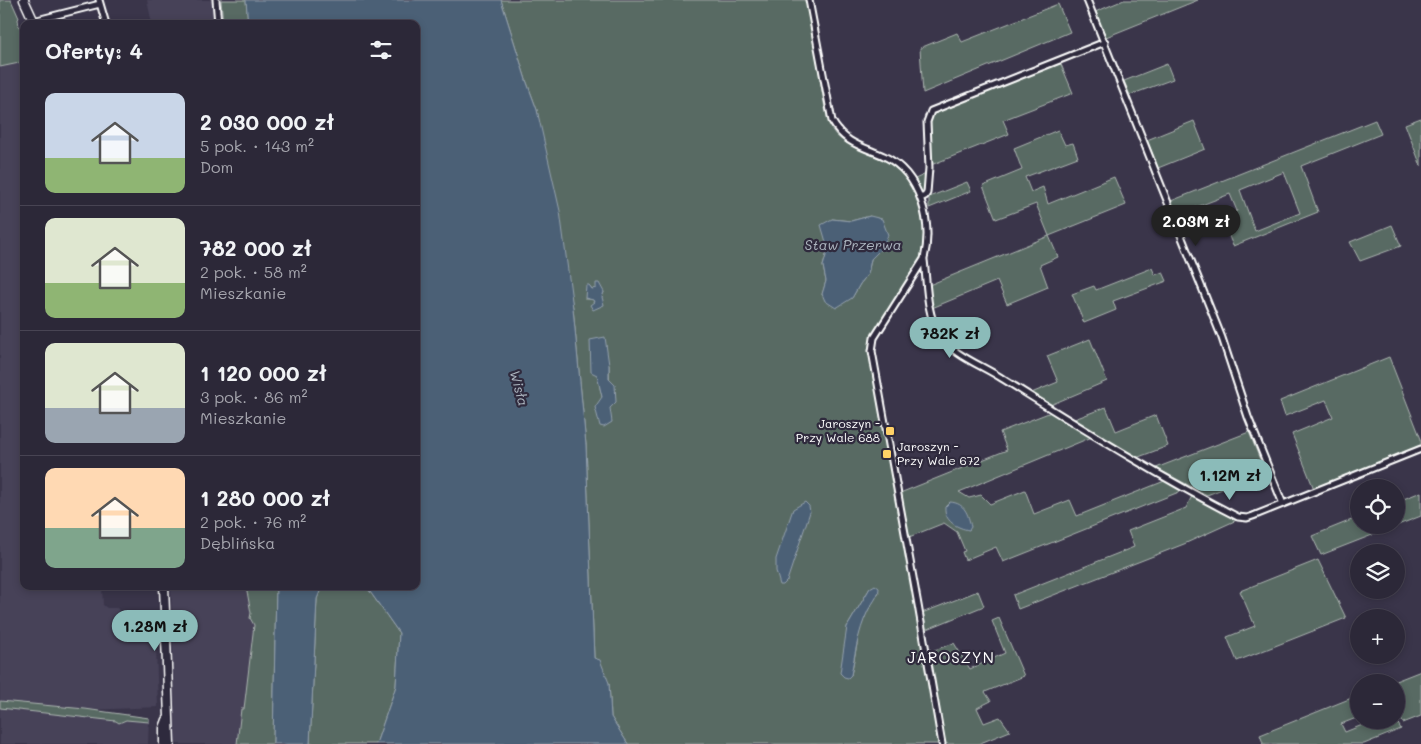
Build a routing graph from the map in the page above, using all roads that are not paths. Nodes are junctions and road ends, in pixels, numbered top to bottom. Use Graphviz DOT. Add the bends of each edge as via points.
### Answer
graph roads {
  1 [pos="24,0"];
  2 [pos="216,0"];
  3 [pos="809,0"];
  4 [pos="1087,0"];
  5 [pos="100,2"];
  6 [pos="33,20"];
  7 [pos="41,20"];
  8 [pos="105,20"];
  9 [pos="218,20"];
  10 [pos="1104,42"];
  11 [pos="921,198"];
  12 [pos="924,260"];
  13 [pos="1421,448"];
  14 [pos="1283,504"];
  15 [pos="164,590"];
  16 [pos="168,718"];
  17 [pos="164,744"];
  18 [pos="170,744"];
  19 [pos="942,744"];
  1 -- 6 [label="main road"];
  2 -- 9 [label="street"];
  3 -- 11 [label="street" via="832,121 839,133 850,141 897,164"];
  4 -- 10 [label="street"];
  5 -- 7 [label="street"];
  5 -- 8 [label="street"];
  10 -- 11 [label="street" via="931,111 927,122 927,187 925,196"];
  10 -- 14 [label="street" via="1222,338 1248,417"];
  11 -- 12 [label="street" via="928,246"];
  12 -- 14 [label="street" via="934,323 945,342 957,352 1067,420 1238,517 1247,518"];
  12 -- 19 [label="street" via="874,338 872,351"];
  13 -- 14 [label="street"];
  15 -- 16 [label="main road"];
  16 -- 17 [label="main road"];
  16 -- 18 [label="main road"];
}
